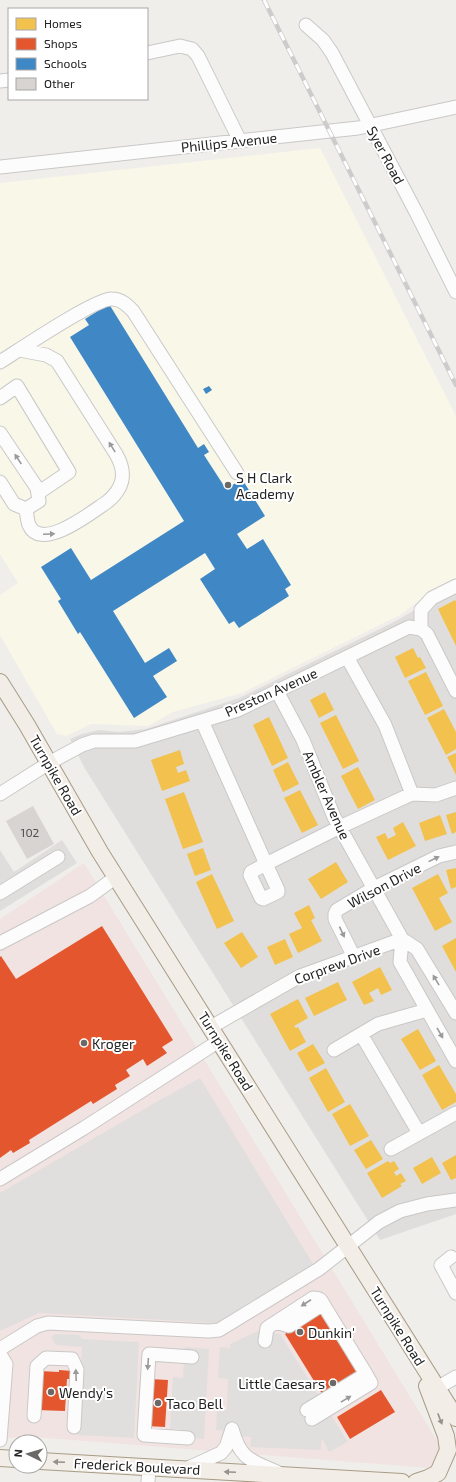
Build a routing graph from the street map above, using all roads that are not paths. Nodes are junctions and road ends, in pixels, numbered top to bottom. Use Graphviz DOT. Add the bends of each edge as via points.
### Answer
graph roads {
  1 [pos="306,25"];
  2 [pos="148,53"];
  3 [pos="456,107"];
  4 [pos="370,126"];
  5 [pos="240,141"];
  6 [pos="0,167"];
  7 [pos="456,292"];
  8 [pos="19,350"];
  9 [pos="0,362"];
  10 [pos="0,398"];
  11 [pos="0,433"];
  12 [pos="237,473"];
  13 [pos="0,482"];
  14 [pos="38,493"];
  15 [pos="26,510"];
  16 [pos="456,586"];
  17 [pos="421,629"];
  18 [pos="348,657"];
  19 [pos="0,682"];
  20 [pos="278,691"];
  21 [pos="456,691"];
  22 [pos="202,721"];
  23 [pos="48,763"];
  24 [pos="456,788"];
  25 [pos="0,794"];
  26 [pos="412,794"];
  27 [pos="340,827"];
  28 [pos="456,852"];
  29 [pos="58,857"];
  30 [pos="116,877"];
  31 [pos="374,888"];
  32 [pos="0,893"];
  33 [pos="402,940"];
  34 [pos="0,943"];
  35 [pos="354,957"];
  36 [pos="427,1010"];
  37 [pos="456,1013"];
  38 [pos="210,1027"];
  39 [pos="361,1034"];
  40 [pos="220,1041"];
  41 [pos="334,1050"];
  42 [pos="456,1061"];
  43 [pos="456,1113"];
  44 [pos="419,1133"];
  45 [pos="391,1149"];
  46 [pos="0,1179"];
  47 [pos="456,1200"];
  48 [pos="348,1246"];
  49 [pos="451,1257"];
  50 [pos="456,1293"];
  51 [pos="265,1341"];
  52 [pos="0,1349"];
  53 [pos="0,1354"];
  54 [pos="417,1356"];
  55 [pos="192,1357"];
  56 [pos="456,1376"];
  57 [pos="437,1388"];
  58 [pos="310,1415"];
  59 [pos="34,1416"];
  60 [pos="456,1418"];
  61 [pos="74,1427"];
  62 [pos="188,1438"];
  63 [pos="0,1440"];
  64 [pos="48,1462"];
  65 [pos="186,1469"];
  66 [pos="149,1474"];
  67 [pos="283,1475"];
  68 [pos="303,1479"];
  69 [pos="402,1482"];
  70 [pos="416,1482"];
  1 -- 4 [label="street, Syer Road" via="323,40 332,53"];
  2 -- 5 [label="street" via="185,46 192,49 198,56"];
  3 -- 4 [label="street, Phillips Avenue"];
  4 -- 5 [label="street, Phillips Avenue"];
  4 -- 7 [label="street, Syer Road"];
  5 -- 6 [label="street, Phillips Avenue"];
  8 -- 9 [label="street"];
  8 -- 12 [label="street" via="104,300 120,301 133,311"];
  15 -- 8 [label="street, one-way" via="29,525 35,531 48,534 60,532 114,497 123,475 116,454 57,361 46,355"];
  10 -- 14 [label="street" via="16,386 69,472"];
  14 -- 11 [label="street, one-way" via="38,488"];
  13 -- 15 [label="street" via="14,504"];
  14 -- 15 [label="street" via="39,501"];
  16 -- 17 [label="street" via="432,598 421,610"];
  17 -- 18 [label="street, Preston Avenue" via="409,627"];
  17 -- 21 [label="street" via="427,634"];
  18 -- 20 [label="street, Preston Avenue"];
  18 -- 26 [label="street" via="385,725"];
  19 -- 23 [label="main road, Turnpike Road"];
  20 -- 22 [label="street, Preston Avenue" via="238,710"];
  20 -- 27 [label="street, Ambler Avenue" via="303,740"];
  22 -- 23 [label="street, Preston Avenue" via="135,741 94,741"];
  22 -- 27 [label="street" via="266,864"];
  23 -- 25 [label="street, Preston Avenue"];
  23 -- 30 [label="main road, Turnpike Road"];
  24 -- 26 [label="street" via="436,795"];
  26 -- 27 [label="street"];
  27 -- 31 [label="street, Ambler Avenue"];
  31 -- 28 [label="street, Wilson Drive, one-way" via="439,856"];
  29 -- 32 [label="street"];
  30 -- 34 [label="street" via="90,896"];
  30 -- 38 [label="main road, Turnpike Road"];
  31 -- 33 [label="street, Ambler Avenue"];
  31 -- 35 [label="street, Wilson Drive, one-way" via="339,908 335,914"];
  33 -- 35 [label="street, Corprew Drive"];
  33 -- 36 [label="street" via="400,962"];
  37 -- 33 [label="street, Ambler Avenue, one-way" via="418,949"];
  35 -- 38 [label="street, Corprew Drive" via="300,976"];
  36 -- 39 [label="street" via="378,1024"];
  36 -- 42 [label="street, one-way"];
  38 -- 40 [label="main road, Turnpike Road"];
  39 -- 41 [label="street"];
  39 -- 44 [label="street"];
  40 -- 46 [label="street"];
  40 -- 48 [label="main road, Turnpike Road"];
  43 -- 44 [label="street"];
  44 -- 45 [label="street"];
  47 -- 48 [label="street" via="400,1211 379,1222"];
  48 -- 52 [label="street" via="319,1269 219,1330 209,1332 48,1323 37,1326"];
  48 -- 54 [label="main road, Turnpike Road"];
  49 -- 50 [label="street" via="440,1265"];
  58 -- 51 [label="street, one-way" via="366,1374 323,1304 289,1326 276,1322 267,1328"];
  53 -- 63 [label="street" via="6,1364"];
  54 -- 57 [label="main road, Turnpike Road"];
  54 -- 70 [label="main road, one-way" via="446,1436 448,1450 438,1473"];
  55 -- 62 [label="street, one-way" via="149,1354 144,1428 144,1435"];
  56 -- 57 [label="street"];
  57 -- 60 [label="main road, Turnpike Road"];
  61 -- 59 [label="street, one-way" via="77,1370 72,1359 46,1358 37,1366"];
  66 -- 64 [label="main road, Frederick Boulevard, one-way"];
  65 -- 66 [label="main road, Frederick Boulevard"];
  67 -- 65 [label="main road, Frederick Boulevard, one-way"];
  65 -- 67 [label="street" via="221,1453 226,1447 232,1429 236,1442 247,1459"];
  67 -- 68 [label="main road, Frederick Boulevard"];
  68 -- 69 [label="main road, Frederick Boulevard"];
}
